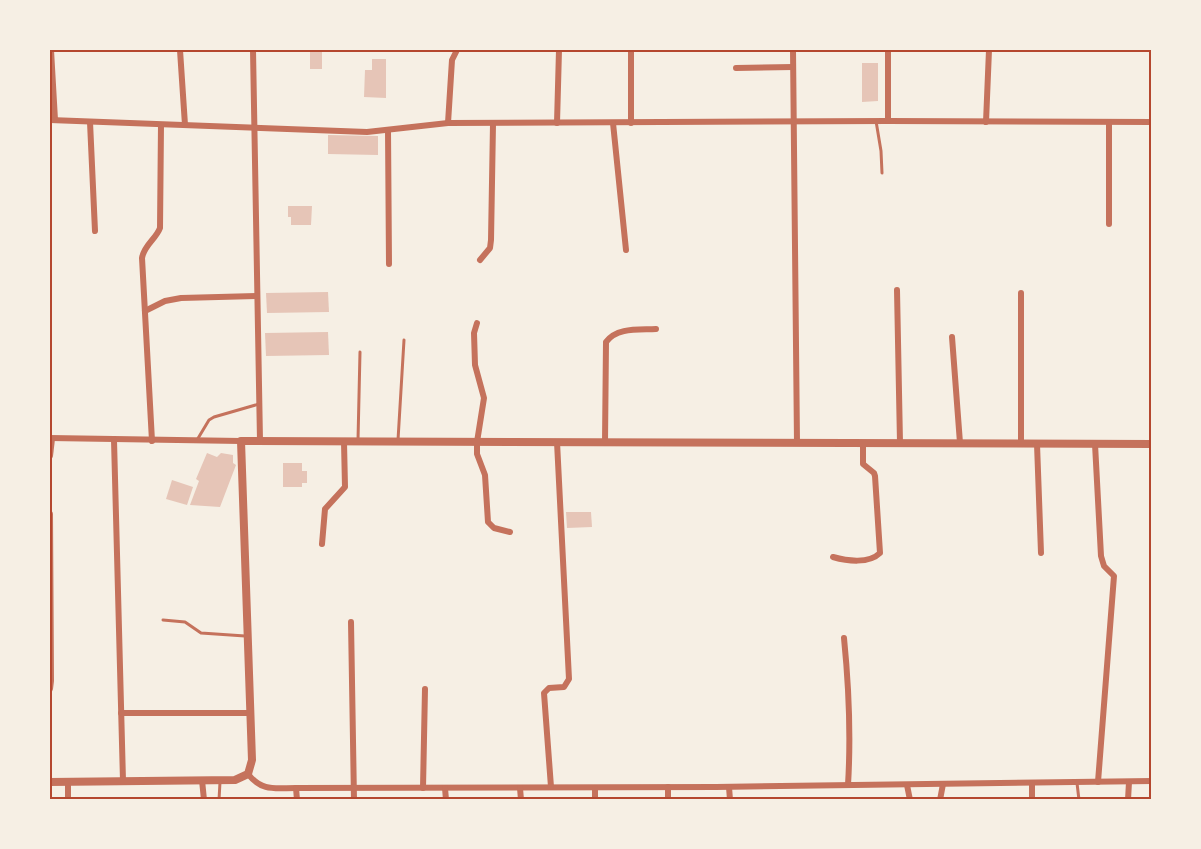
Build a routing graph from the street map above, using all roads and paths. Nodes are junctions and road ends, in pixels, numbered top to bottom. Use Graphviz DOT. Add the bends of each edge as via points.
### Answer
graph roads {
  1 [pos="51,50"];
  2 [pos="180,50"];
  3 [pos="253,50"];
  4 [pos="457,50"];
  5 [pos="559,50"];
  6 [pos="630,50"];
  7 [pos="793,50"];
  8 [pos="888,50"];
  9 [pos="989,50"];
  10 [pos="793,67"];
  11 [pos="736,68"];
  12 [pos="52,120"];
  13 [pos="876,121"];
  14 [pos="888,121"];
  15 [pos="90,122"];
  16 [pos="793,122"];
  17 [pos="986,122"];
  18 [pos="1152,122"];
  19 [pos="448,123"];
  20 [pos="557,123"];
  21 [pos="613,123"];
  22 [pos="631,123"];
  23 [pos="1109,123"];
  24 [pos="493,124"];
  25 [pos="161,125"];
  26 [pos="185,126"];
  27 [pos="253,128"];
  28 [pos="388,130"];
  29 [pos="882,173"];
  30 [pos="1109,224"];
  31 [pos="94,231"];
  32 [pos="626,250"];
  33 [pos="480,260"];
  34 [pos="388,264"];
  35 [pos="897,290"];
  36 [pos="1021,293"];
  37 [pos="257,296"];
  38 [pos="145,311"];
  39 [pos="477,323"];
  40 [pos="656,328"];
  41 [pos="952,338"];
  42 [pos="404,340"];
  43 [pos="360,352"];
  44 [pos="259,404"];
  45 [pos="51,439"];
  46 [pos="114,440"];
  47 [pos="152,441"];
  48 [pos="196,441"];
  49 [pos="241,441"];
  50 [pos="260,441"];
  51 [pos="344,442"];
  52 [pos="358,442"];
  53 [pos="398,442"];
  54 [pos="477,442"];
  55 [pos="557,442"];
  56 [pos="604,442"];
  57 [pos="797,443"];
  58 [pos="863,443"];
  59 [pos="900,443"];
  60 [pos="960,443"];
  61 [pos="1021,444"];
  62 [pos="1037,444"];
  63 [pos="1095,444"];
  64 [pos="1152,444"];
  65 [pos="50,456"];
  66 [pos="50,514"];
  67 [pos="510,532"];
  68 [pos="322,544"];
  69 [pos="1041,553"];
  70 [pos="833,557"];
  71 [pos="163,620"];
  72 [pos="351,622"];
  73 [pos="247,636"];
  74 [pos="844,638"];
  75 [pos="50,689"];
  76 [pos="426,689"];
  77 [pos="121,713"];
  78 [pos="250,713"];
  79 [pos="248,774"];
  80 [pos="202,780"];
  81 [pos="220,780"];
  82 [pos="68,781"];
  83 [pos="123,781"];
  84 [pos="50,782"];
  85 [pos="1077,782"];
  86 [pos="1098,782"];
  87 [pos="1129,782"];
  88 [pos="1152,782"];
  89 [pos="1032,783"];
  90 [pos="943,784"];
  91 [pos="907,785"];
  92 [pos="848,786"];
  93 [pos="551,787"];
  94 [pos="668,787"];
  95 [pos="729,787"];
  96 [pos="354,788"];
  97 [pos="423,788"];
  98 [pos="445,788"];
  99 [pos="520,788"];
  100 [pos="595,788"];
  101 [pos="296,789"];
  102 [pos="68,800"];
  103 [pos="204,800"];
  104 [pos="219,800"];
  105 [pos="297,800"];
  106 [pos="354,800"];
  107 [pos="446,800"];
  108 [pos="520,800"];
  109 [pos="595,800"];
  110 [pos="668,800"];
  111 [pos="730,800"];
  112 [pos="910,800"];
  113 [pos="940,800"];
  114 [pos="1032,800"];
  115 [pos="1079,800"];
  116 [pos="1128,800"];
  1 -- 12 [label="street"];
  2 -- 26 [label="street"];
  3 -- 27 [label="street"];
  4 -- 19 [label="street" via="452,60"];
  5 -- 20 [label="street"];
  6 -- 22 [label="street"];
  7 -- 10 [label="street"];
  8 -- 14 [label="street"];
  9 -- 17 [label="street"];
  10 -- 11 [label="street"];
  10 -- 16 [label="street"];
  12 -- 15 [label="street"];
  13 -- 14 [label="street"];
  13 -- 16 [label="street"];
  13 -- 29 [label="lane"];
  14 -- 17 [label="street"];
  15 -- 25 [label="street"];
  15 -- 31 [label="street"];
  16 -- 22 [label="street"];
  16 -- 57 [label="street"];
  17 -- 23 [label="street"];
  18 -- 23 [label="street"];
  19 -- 24 [label="street"];
  19 -- 28 [label="street"];
  20 -- 21 [label="street"];
  20 -- 24 [label="street"];
  21 -- 22 [label="street"];
  21 -- 32 [label="street"];
  23 -- 30 [label="street"];
  24 -- 33 [label="street" via="491,240"];
  25 -- 26 [label="street"];
  25 -- 38 [label="street" via="160,228 142,258"];
  26 -- 27 [label="street"];
  27 -- 28 [label="street"];
  27 -- 37 [label="street"];
  28 -- 34 [label="street"];
  35 -- 59 [label="street"];
  36 -- 61 [label="street"];
  37 -- 38 [label="street" via="181,298"];
  37 -- 44 [label="street"];
  38 -- 47 [label="street"];
  39 -- 54 [label="street" via="475,365 484,398"];
  40 -- 56 [label="street" via="618,332 606,342"];
  41 -- 60 [label="street"];
  42 -- 53 [label="lane"];
  43 -- 52 [label="lane"];
  44 -- 48 [label="lane" via="214,417"];
  44 -- 50 [label="street"];
  45 -- 46 [label="street"];
  45 -- 65 [label="street"];
  46 -- 47 [label="street"];
  46 -- 77 [label="street"];
  47 -- 48 [label="street"];
  48 -- 49 [label="street"];
  49 -- 50 [label="street"];
  49 -- 73 [label="street"];
  50 -- 51 [label="street"];
  51 -- 52 [label="street"];
  51 -- 68 [label="street" via="345,487 325,509"];
  52 -- 53 [label="street"];
  53 -- 54 [label="street"];
  54 -- 55 [label="street"];
  54 -- 67 [label="street" via="485,475 488,522"];
  55 -- 56 [label="street"];
  55 -- 93 [label="street" via="570,679 564,687 549,688 544,697"];
  56 -- 57 [label="street"];
  57 -- 58 [label="street"];
  58 -- 59 [label="street"];
  58 -- 70 [label="street" via="863,464 875,476 880,553 862,560"];
  59 -- 60 [label="street"];
  60 -- 61 [label="street"];
  61 -- 62 [label="street"];
  62 -- 63 [label="street"];
  62 -- 69 [label="street"];
  63 -- 64 [label="street"];
  63 -- 86 [label="street" via="1101,556 1114,576"];
  66 -- 75 [label="street"];
  71 -- 73 [label="lane" via="185,622 201,633"];
  72 -- 96 [label="street"];
  73 -- 78 [label="street"];
  74 -- 92 [label="street" via="851,744"];
  76 -- 97 [label="street"];
  77 -- 78 [label="street"];
  77 -- 83 [label="street"];
  78 -- 79 [label="street" via="252,760"];
  79 -- 81 [label="street" via="236,780"];
  79 -- 101 [label="street" via="262,787"];
  80 -- 81 [label="street"];
  80 -- 83 [label="street"];
  80 -- 103 [label="street"];
  81 -- 104 [label="lane"];
  82 -- 83 [label="street"];
  82 -- 84 [label="street"];
  82 -- 102 [label="street"];
  85 -- 86 [label="street"];
  85 -- 89 [label="street"];
  85 -- 115 [label="lane"];
  86 -- 87 [label="street"];
  87 -- 88 [label="street"];
  87 -- 116 [label="street"];
  89 -- 90 [label="street"];
  89 -- 114 [label="street"];
  90 -- 91 [label="street"];
  90 -- 113 [label="street"];
  91 -- 92 [label="street"];
  91 -- 112 [label="street"];
  92 -- 95 [label="street"];
  93 -- 99 [label="street"];
  93 -- 100 [label="street"];
  94 -- 95 [label="street"];
  94 -- 100 [label="street"];
  94 -- 110 [label="street"];
  95 -- 111 [label="street"];
  96 -- 97 [label="street"];
  96 -- 101 [label="street"];
  96 -- 106 [label="street"];
  97 -- 98 [label="street"];
  98 -- 99 [label="street"];
  98 -- 107 [label="street"];
  99 -- 108 [label="street"];
  100 -- 109 [label="street"];
  101 -- 105 [label="street"];
}
